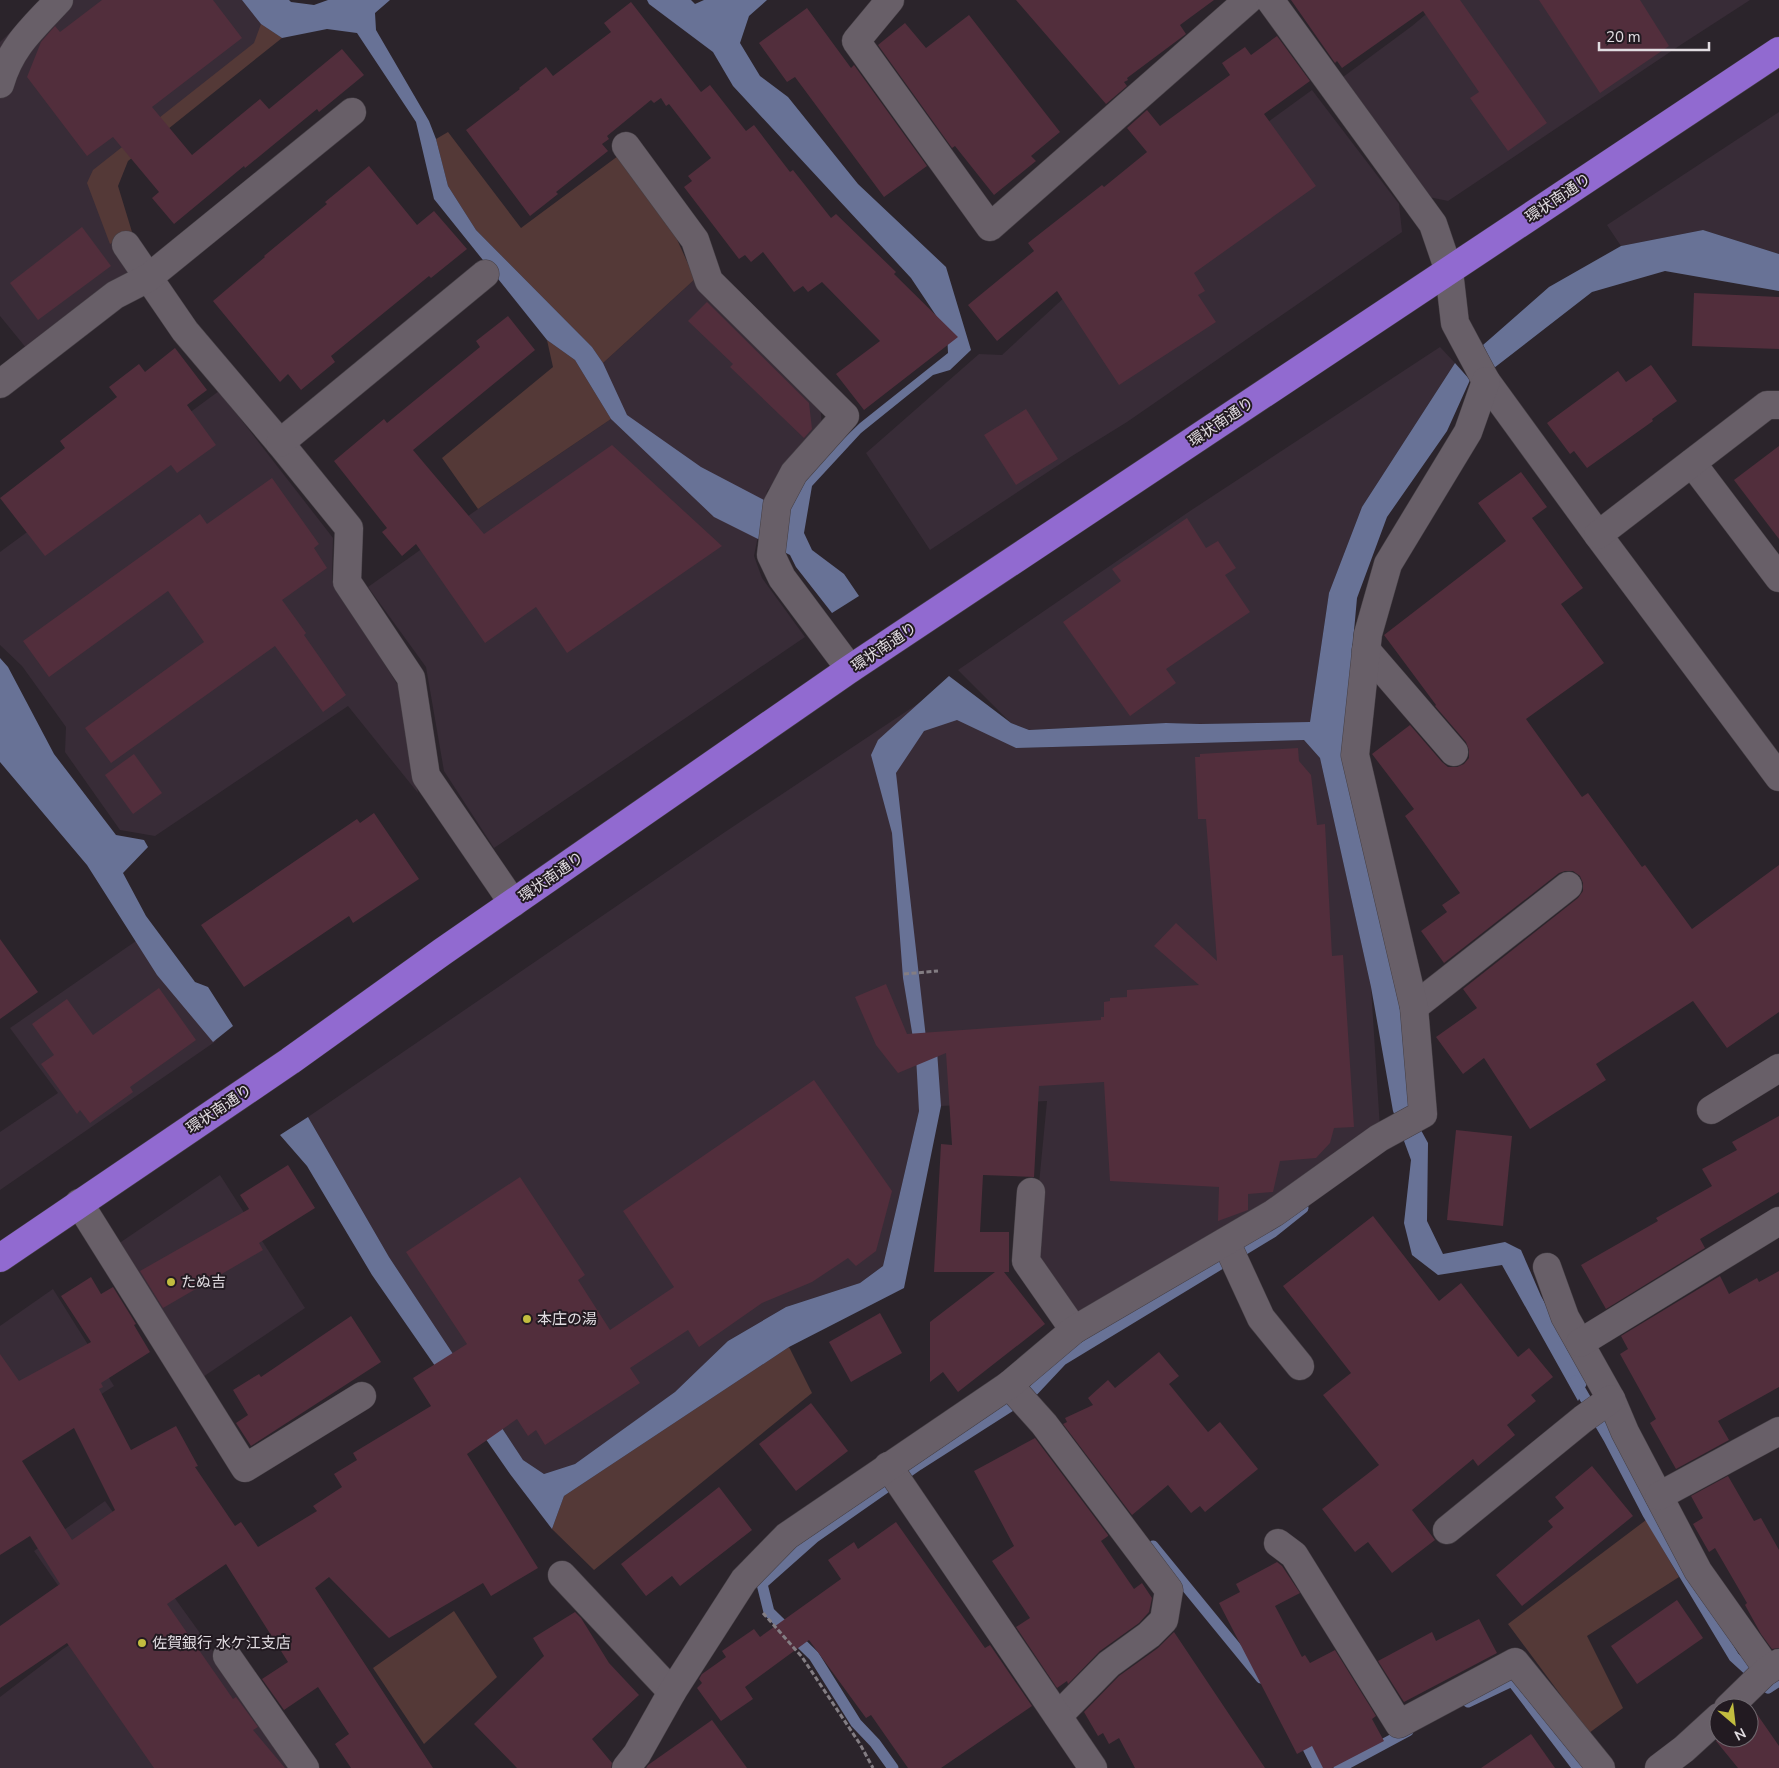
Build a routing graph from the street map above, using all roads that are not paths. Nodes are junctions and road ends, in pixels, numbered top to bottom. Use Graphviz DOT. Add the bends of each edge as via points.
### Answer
graph roads {
  1 [pos="59,0"];
  2 [pos="890,0"];
  3 [pos="1248,0"];
  4 [pos="1270,0"];
  5 [pos="1779,51"];
  6 [pos="0,84"];
  7 [pos="352,112"];
  8 [pos="626,146"];
  9 [pos="126,245"];
  10 [pos="1449,271"];
  11 [pos="485,274"];
  12 [pos="148,278"];
  13 [pos="1486,381"];
  14 [pos="0,384"];
  15 [pos="1779,405"];
  16 [pos="280,443"];
  17 [pos="1692,463"];
  18 [pos="1598,535"];
  19 [pos="1779,578"];
  20 [pos="1366,650"];
  21 [pos="850,670"];
  22 [pos="1454,752"];
  23 [pos="1779,777"];
  24 [pos="1568,886"];
  25 [pos="513,903"];
  26 [pos="1414,1007"];
  27 [pos="1779,1068"];
  28 [pos="1711,1110"];
  29 [pos="1031,1192"];
  30 [pos="80,1203"];
  31 [pos="1779,1221"];
  32 [pos="1230,1251"];
  33 [pos="0,1258"];
  34 [pos="1547,1267"];
  35 [pos="1074,1330"];
  36 [pos="1580,1343"];
  37 [pos="1300,1366"];
  38 [pos="1009,1385"];
  39 [pos="362,1396"];
  40 [pos="1611,1399"];
  41 [pos="1779,1431"];
  42 [pos="895,1476"];
  43 [pos="1659,1496"];
  44 [pos="1447,1530"];
  45 [pos="1278,1543"];
  46 [pos="562,1575"];
  47 [pos="227,1656"];
  48 [pos="1766,1673"];
  49 [pos="672,1692"];
  50 [pos="1739,1698"];
  51 [pos="1058,1716"];
  52 [pos="1709,1732"];
  53 [pos="1691,1759"];
  54 [pos="305,1768"];
  55 [pos="626,1768"];
  56 [pos="1093,1768"];
  57 [pos="1601,1768"];
  58 [pos="1659,1768"];
  1 -- 6 [label="street" via="23,38 6,66"];
  2 -- 3 [label="street" via="856,41 990,227"];
  4 -- 10 [label="street" via="1433,224"];
  5 -- 10 [label="highway, 環状南通り"];
  7 -- 12 [label="street"];
  8 -- 21 [label="street" via="695,240 709,281 844,416 794,473 778,505 771,555 782,578"];
  9 -- 12 [label="street"];
  10 -- 13 [label="street" via="1455,323"];
  10 -- 21 [label="highway, 環状南通り"];
  11 -- 16 [label="street"];
  12 -- 14 [label="street" via="115,295"];
  12 -- 16 [label="street" via="185,331"];
  13 -- 18 [label="street"];
  13 -- 20 [label="street" via="1468,432 1388,564"];
  15 -- 17 [label="street" via="1767,405"];
  16 -- 25 [label="street" via="349,528 347,582 411,678 426,776"];
  17 -- 18 [label="street"];
  17 -- 19 [label="street"];
  18 -- 23 [label="street"];
  20 -- 22 [label="street"];
  20 -- 26 [label="street" via="1355,755"];
  21 -- 25 [label="highway, 環状南通り"];
  24 -- 26 [label="street"];
  25 -- 30 [label="highway, 環状南通り" via="290,1061"];
  26 -- 32 [label="street" via="1423,1114 1378,1138 1274,1213"];
  27 -- 28 [label="street"];
  29 -- 35 [label="street" via="1026,1261"];
  30 -- 33 [label="highway, 環状南通り"];
  30 -- 39 [label="street" via="245,1468"];
  31 -- 36 [label="street"];
  32 -- 35 [label="street"];
  32 -- 37 [label="street" via="1261,1318"];
  34 -- 36 [label="street" via="1565,1317"];
  35 -- 38 [label="street"];
  36 -- 40 [label="street"];
  38 -- 42 [label="street"];
  38 -- 51 [label="street" via="1044,1424 1169,1590 1164,1620 1109,1664"];
  40 -- 43 [label="street"];
  40 -- 44 [label="street"];
  41 -- 43 [label="street"];
  42 -- 49 [label="street" via="787,1536 744,1580"];
  42 -- 51 [label="street"];
  43 -- 48 [label="street" via="1698,1571"];
  45 -- 57 [label="street" via="1294,1555 1399,1724 1515,1662"];
  46 -- 49 [label="street"];
  47 -- 54 [label="street"];
  48 -- 50 [label="street"];
  49 -- 55 [label="street"];
  51 -- 56 [label="street"];
  52 -- 53 [label="street"];
  53 -- 58 [label="street"];
}
